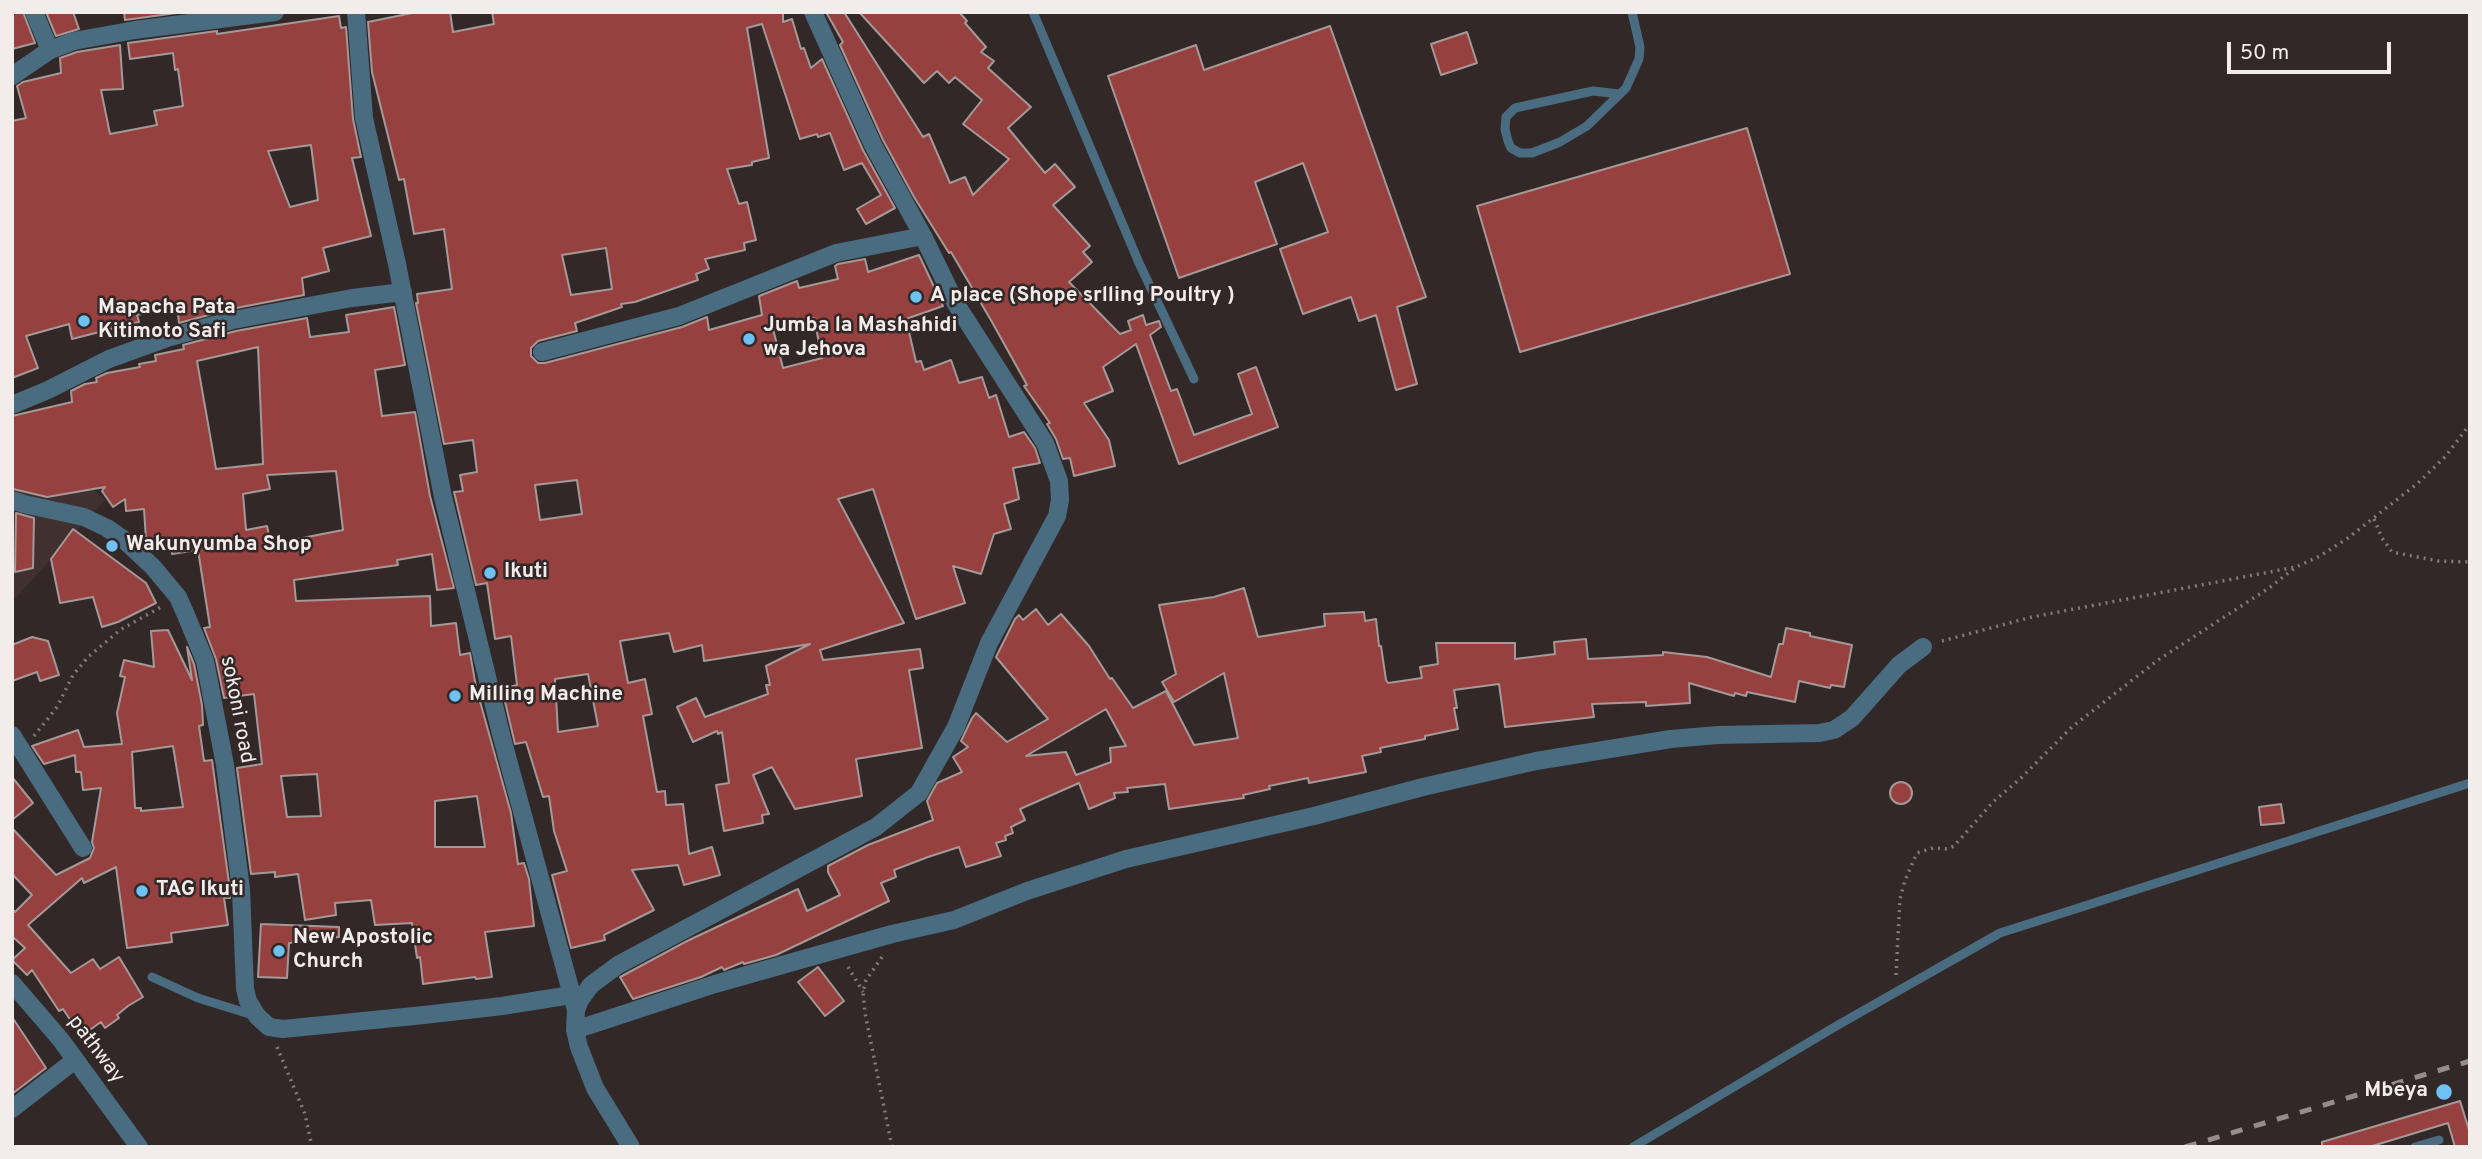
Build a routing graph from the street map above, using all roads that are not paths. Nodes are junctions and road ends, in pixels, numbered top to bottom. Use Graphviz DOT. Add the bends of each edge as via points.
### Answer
graph roads {
  1 [pos="34,12"];
  2 [pos="275,12"];
  3 [pos="356,12"];
  4 [pos="813,12"];
  5 [pos="1033,12"];
  6 [pos="1632,12"];
  7 [pos="50,50"];
  8 [pos="12,76"];
  9 [pos="1619,94"];
  10 [pos="923,236"];
  11 [pos="403,292"];
  12 [pos="542,352"];
  13 [pos="1194,379"];
  14 [pos="12,405"];
  15 [pos="12,500"];
  16 [pos="1923,647"];
  17 [pos="17,743"];
  18 [pos="2470,783"];
  19 [pos="83,848"];
  20 [pos="152,977"];
  21 [pos="12,983"];
  22 [pos="574,1002"];
  23 [pos="263,1021"];
  24 [pos="575,1030"];
  25 [pos="75,1060"];
  26 [pos="12,1109"];
  27 [pos="2439,1140"];
  28 [pos="139,1147"];
  29 [pos="631,1147"];
  30 [pos="1633,1147"];
  31 [pos="2415,1147"];
  1 -- 7 [label="street"];
  2 -- 7 [label="street" via="99,36"];
  3 -- 11 [label="street" via="364,118"];
  4 -- 10 [label="street" via="873,145"];
  5 -- 13 [label="lane" via="1122,225"];
  6 -- 9 [label="lane" via="1639,59"];
  7 -- 8 [label="street"];
  9 -- 9 [label="lane" via="1587,126 1560,142 1532,153 1511,148 1506,117 1515,108 1592,91"];
  10 -- 12 [label="street" via="836,253 679,316"];
  10 -- 22 [label="street" via="956,304 1045,443 1060,488 1057,516 1001,616 956,727 919,793 876,827 618,965"];
  11 -- 14 [label="street" via="233,320 170,337 109,359"];
  11 -- 22 [label="street" via="477,642"];
  15 -- 23 [label="street, sokoni road" via="84,517 107,528 142,556 177,597 198,641 214,699 242,889 245,989"];
  16 -- 24 [label="street" via="1899,665 1853,718 1834,730 1671,739 1536,761 1126,859 954,920 715,984"];
  17 -- 19 [label="street"];
  18 -- 30 [label="lane" via="2000,933"];
  20 -- 23 [label="lane"];
  21 -- 25 [label="street, pathway"];
  22 -- 23 [label="street" via="283,1029"];
  22 -- 24 [label="street"];
  24 -- 29 [label="street" via="595,1088"];
  25 -- 26 [label="street"];
  25 -- 28 [label="street, pathway"];
  27 -- 31 [label="lane"];
}
